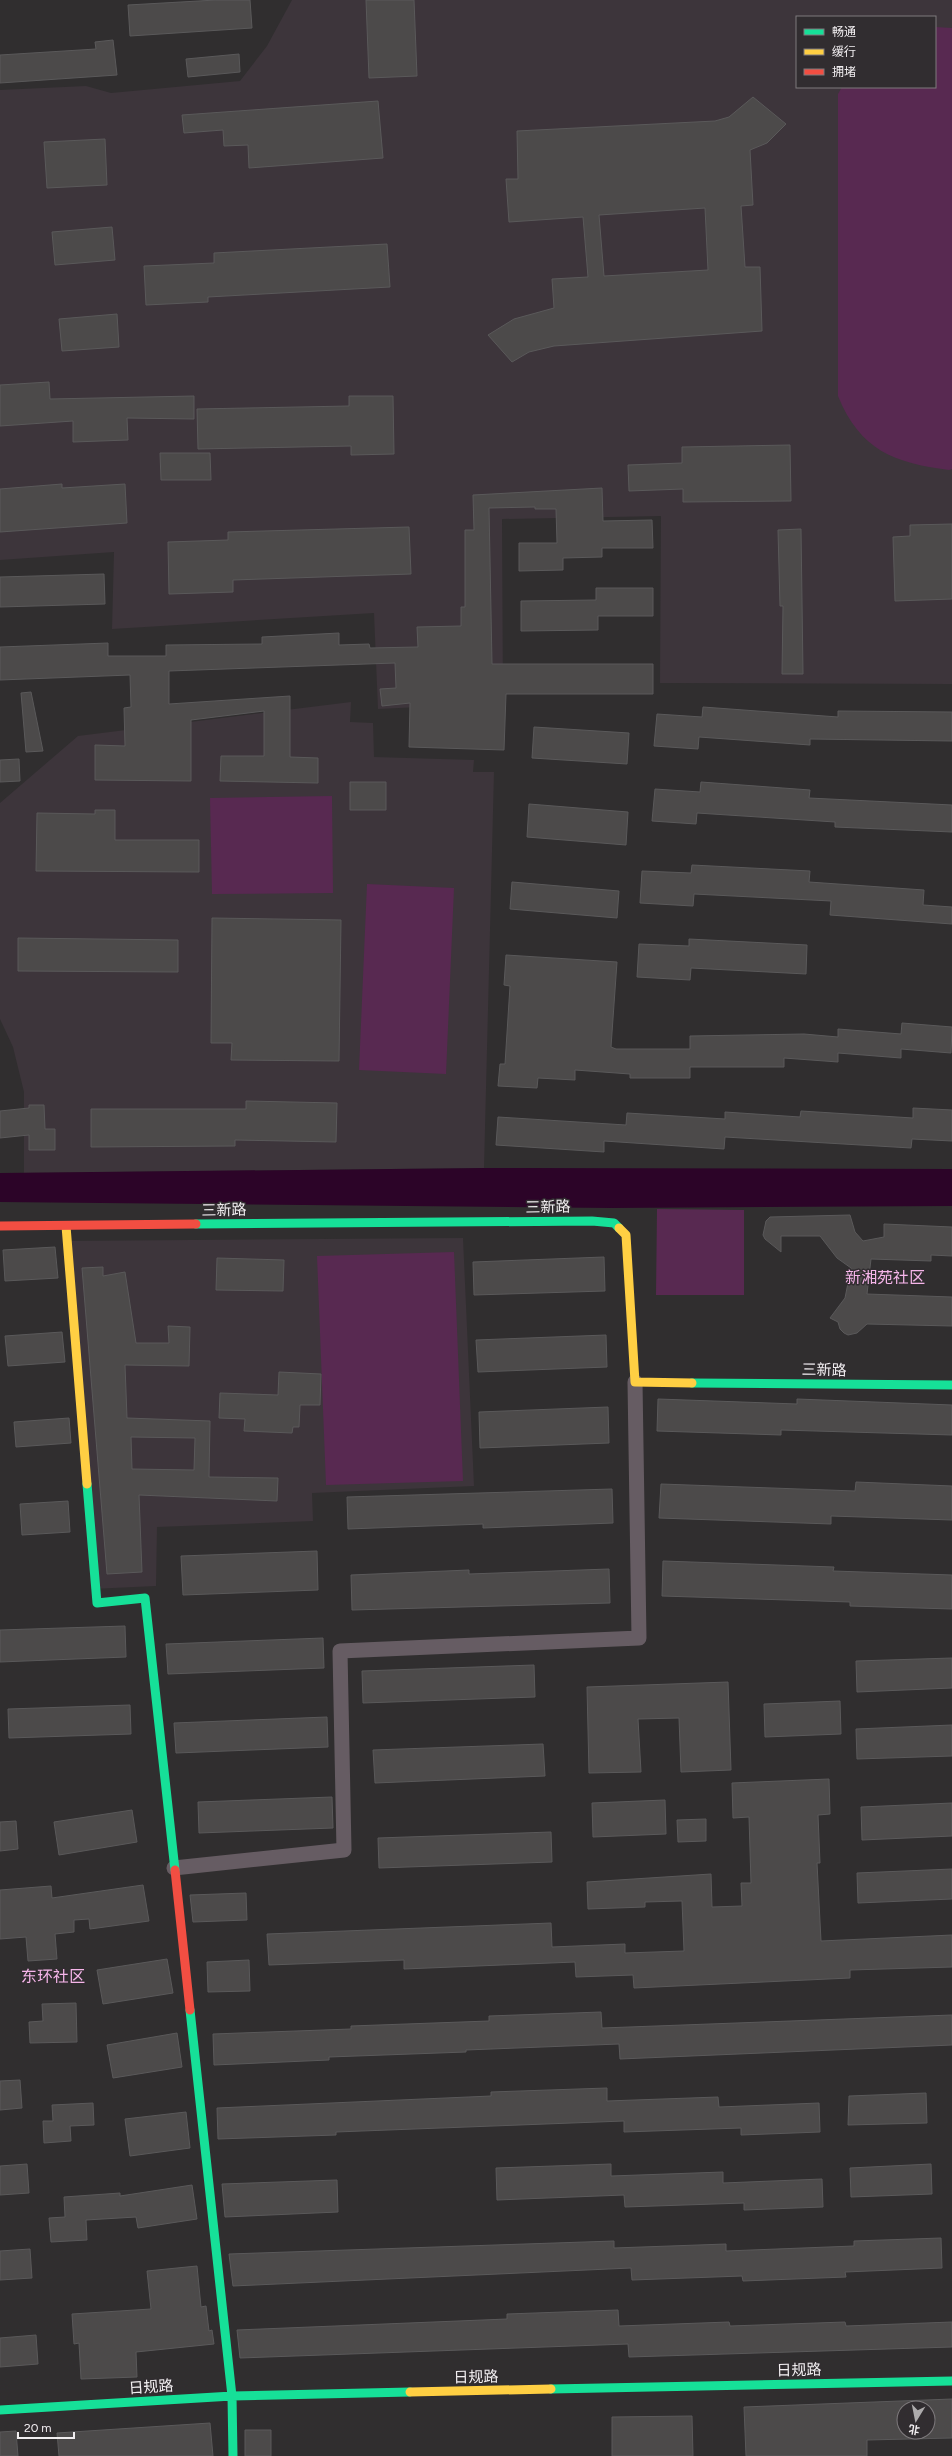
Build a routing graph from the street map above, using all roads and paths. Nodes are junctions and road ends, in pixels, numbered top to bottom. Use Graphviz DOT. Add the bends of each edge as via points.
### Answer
graph roads {
  1 [pos="0,1226"];
  2 [pos="66,1226"];
  3 [pos="635,1382"];
  4 [pos="952,1385"];
  5 [pos="174,1868"];
  6 [pos="952,2381"];
  7 [pos="232,2396"];
  8 [pos="0,2410"];
  9 [pos="233,2456"];
  1 -- 2 [label="street, 三新路"];
  2 -- 3 [label="street, 三新路" via="584,1221 614,1223 626,1235"];
  2 -- 5 [label="street" via="97,1603 145,1598"];
  3 -- 4 [label="street, 三新路"];
  3 -- 5 [label="street" via="639,1638 340,1651 344,1850"];
  5 -- 7 [label="street"];
  6 -- 7 [label="street, 日规路"];
  7 -- 8 [label="street, 日规路"];
  7 -- 9 [label="street"];
}
